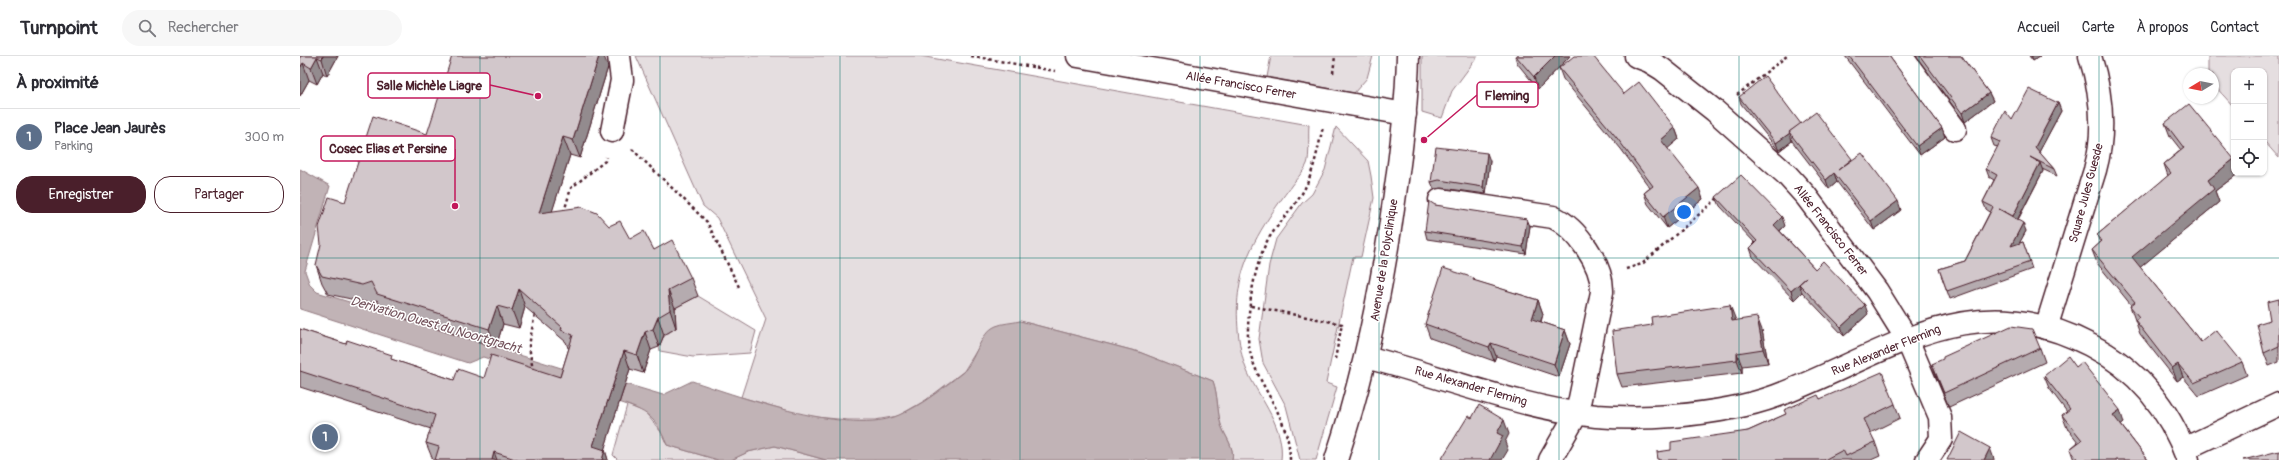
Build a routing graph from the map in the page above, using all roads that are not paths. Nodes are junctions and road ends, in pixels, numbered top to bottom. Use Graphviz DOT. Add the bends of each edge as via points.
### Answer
graph roads {
  1 [pos="619,56"];
  2 [pos="1078,56"];
  3 [pos="1408,56"];
  4 [pos="1636,56"];
  5 [pos="1901,56"];
  6 [pos="2090,56"];
  7 [pos="1405,114"];
  8 [pos="1954,129"];
  9 [pos="612,131"];
  10 [pos="1440,200"];
  11 [pos="2046,328"];
  12 [pos="1907,339"];
  13 [pos="1366,357"];
  14 [pos="2279,404"];
  15 [pos="1577,413"];
  16 [pos="2186,454"];
  17 [pos="1336,460"];
  18 [pos="1550,460"];
  19 [pos="1927,460"];
  1 -- 9 [label="street" via="622,80"];
  2 -- 7 [label="street, Allée Francisco Ferrer"];
  3 -- 7 [label="street, Avenue de la Polyclinique"];
  4 -- 12 [label="street, Allée Francisco Ferrer" via="1662,69 1715,111 1797,185 1877,291"];
  5 -- 8 [label="street"];
  6 -- 11 [label="street, Square Jules Guesde" via="2100,98 2101,143"];
  7 -- 13 [label="street, Avenue de la Polyclinique" via="1389,235"];
  10 -- 15 [label="street" via="1553,217 1568,226 1589,253 1600,271 1602,292"];
  11 -- 12 [label="street, Rue Alexander Fleming" via="2015,321 1985,320 1953,324"];
  11 -- 16 [label="street, Rue Alexander Fleming" via="2082,341 2114,358 2130,371 2164,409"];
  12 -- 15 [label="street, Rue Alexander Fleming" via="1793,389 1733,407 1656,417 1614,417"];
  12 -- 19 [label="street, Allée Francisco Ferrer" via="1940,417 1941,439"];
  13 -- 15 [label="street, Rue Alexander Fleming" via="1528,403"];
  13 -- 17 [label="street, Avenue de la Polyclinique"];
  14 -- 16 [label="street"];
  15 -- 18 [label="street"];
}
